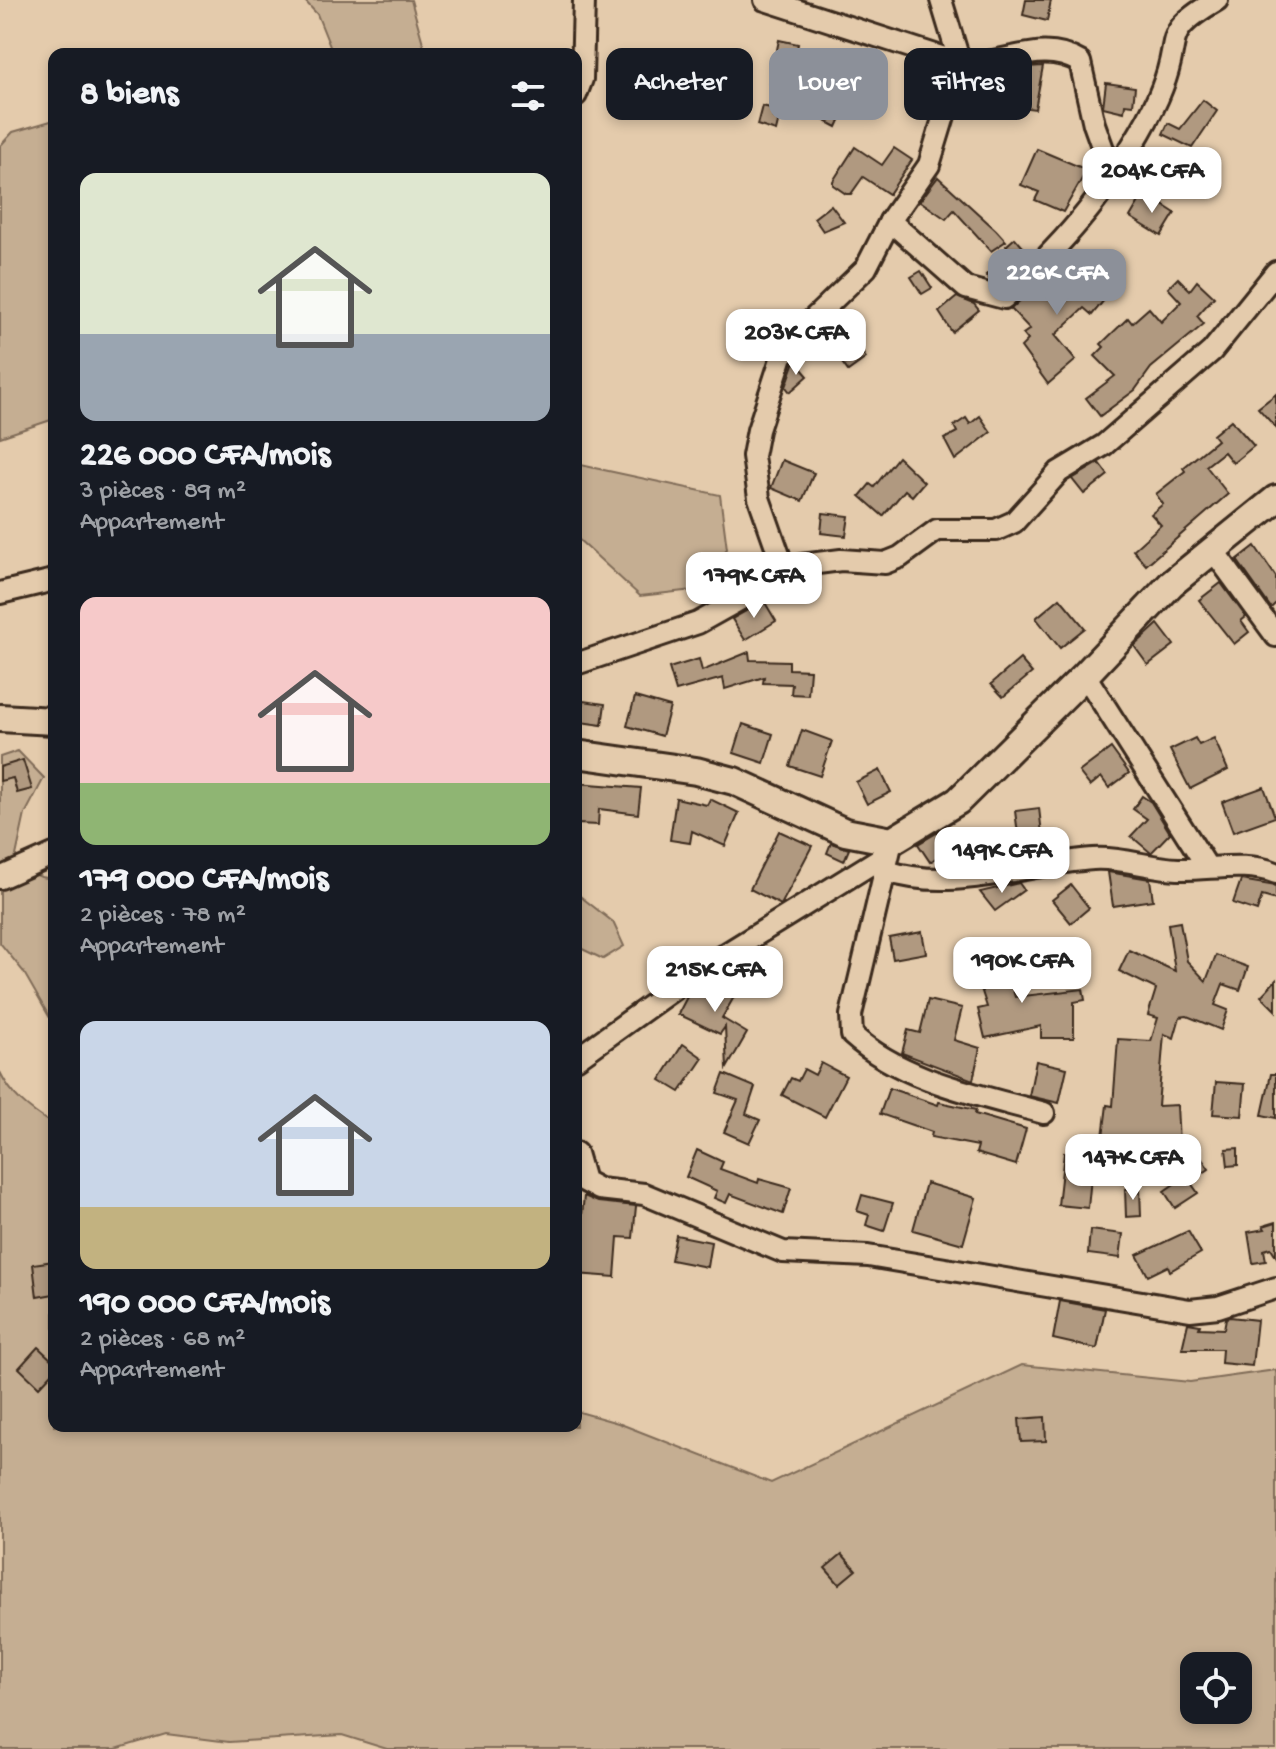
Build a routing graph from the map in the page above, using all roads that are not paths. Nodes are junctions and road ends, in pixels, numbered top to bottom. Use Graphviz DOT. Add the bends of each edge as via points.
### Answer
graph roads {
  1 [pos="584,0"];
  2 [pos="765,0"];
  3 [pos="941,0"];
  4 [pos="1217,0"];
  5 [pos="914,48"];
  6 [pos="955,48"];
  7 [pos="1032,53"];
  8 [pos="582,79"];
  9 [pos="943,120"];
  10 [pos="1113,177"];
  11 [pos="890,221"];
  12 [pos="1275,274"];
  13 [pos="1276,499"];
  14 [pos="1213,550"];
  15 [pos="785,572"];
  16 [pos="48,581"];
  17 [pos="0,593"];
  18 [pos="1276,636"];
  19 [pos="582,662"];
  20 [pos="1085,675"];
  21 [pos="0,718"];
  22 [pos="48,721"];
  23 [pos="582,755"];
  24 [pos="892,841"];
  25 [pos="48,857"];
  26 [pos="1206,865"];
  27 [pos="886,871"];
  28 [pos="1276,873"];
  29 [pos="0,878"];
  30 [pos="582,1055"];
  31 [pos="1044,1113"];
  32 [pos="582,1174"];
  33 [pos="1276,1288"];
  1 -- 8 [label="street"];
  2 -- 5 [label="street"];
  3 -- 6 [label="street"];
  4 -- 10 [label="street" via="1188,17 1173,37 1163,87"];
  7 -- 10 [label="street" via="1062,51 1080,62"];
  9 -- 11 [label="street" via="929,165"];
  10 -- 11 [label="street" via="1059,245 1004,298 966,288"];
  11 -- 15 [label="street" via="866,268 810,322 773,376 753,456 759,498"];
  12 -- 15 [label="street" via="1212,351 1104,445 1059,472 1014,522 996,530 937,530 885,563 841,560"];
  13 -- 14 [label="main road"];
  14 -- 18 [label="street"];
  14 -- 20 [label="main road" via="1171,584"];
  15 -- 19 [label="street" via="698,623"];
  16 -- 17 [label="street"];
  20 -- 24 [label="main road" via="958,801"];
  20 -- 26 [label="street"];
  21 -- 22 [label="main road"];
  23 -- 24 [label="main road" via="734,781 845,832"];
  24 -- 27 [label="street"];
  24 -- 30 [label="street" via="879,859 703,968"];
  25 -- 29 [label="street"];
  26 -- 27 [label="street" via="1181,870 1097,859 937,881"];
  26 -- 28 [label="street"];
  27 -- 31 [label="street" via="851,1015 852,1035 874,1055 953,1088"];
  32 -- 33 [label="street" via="599,1189 644,1194 783,1252 868,1256 1190,1310 1218,1307"];
}
